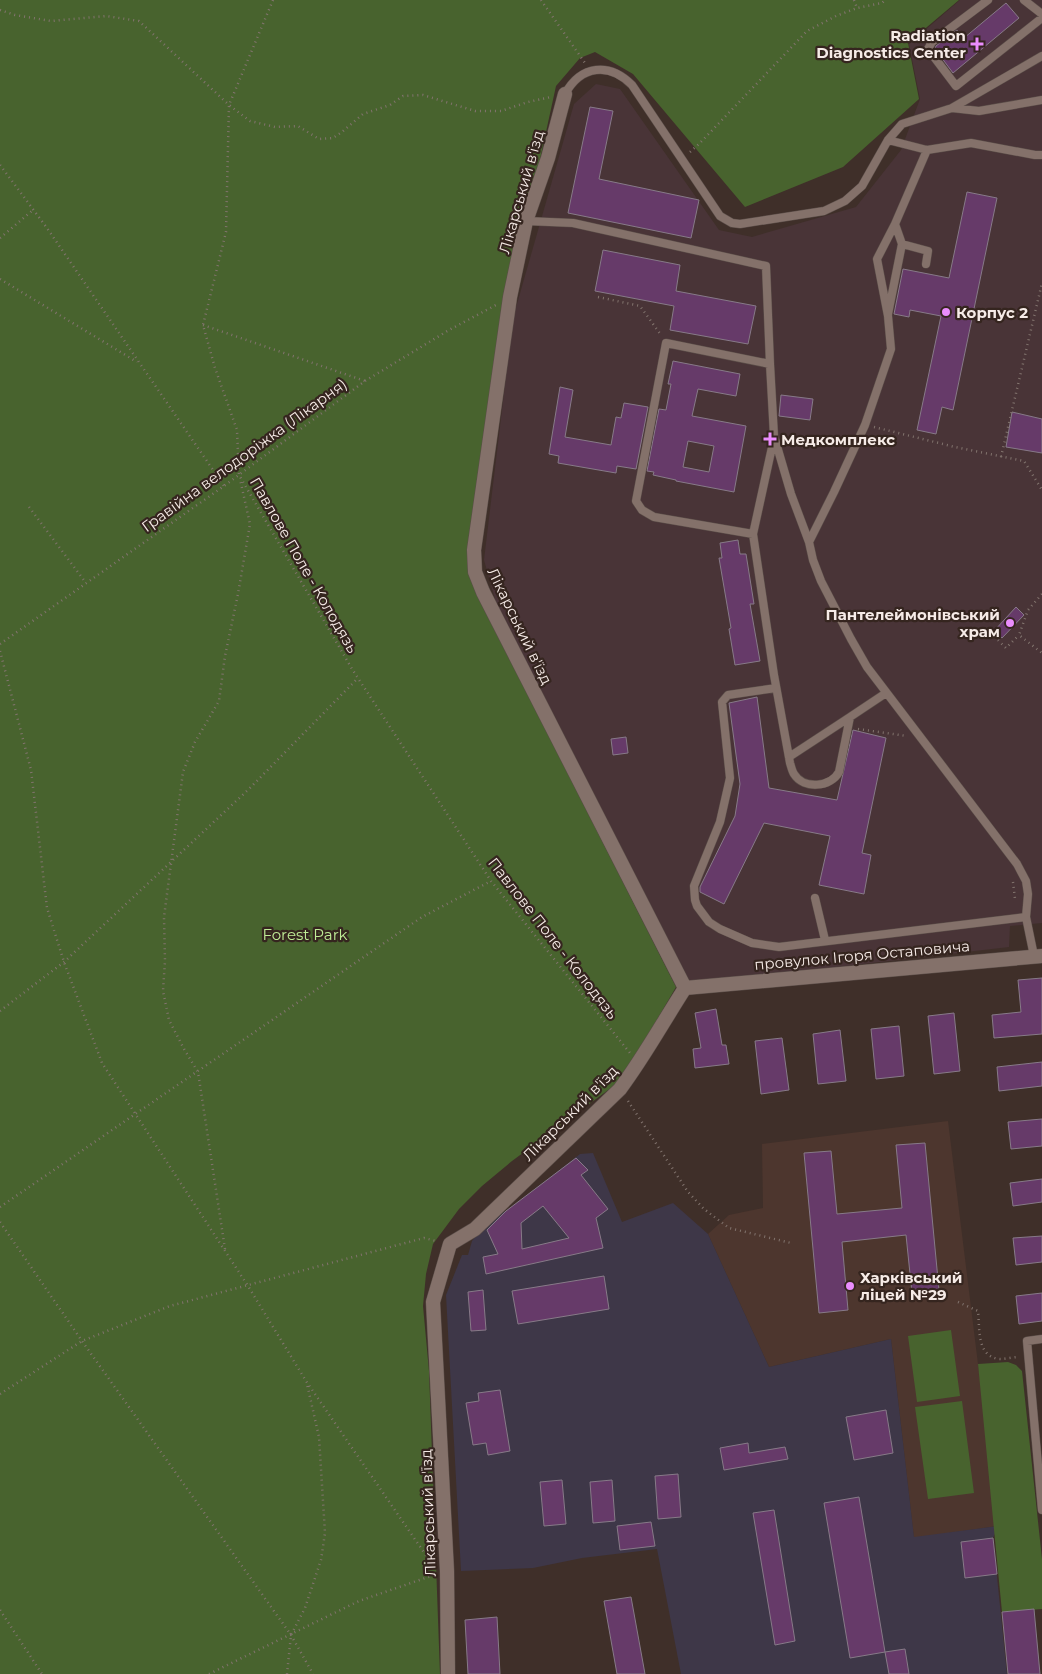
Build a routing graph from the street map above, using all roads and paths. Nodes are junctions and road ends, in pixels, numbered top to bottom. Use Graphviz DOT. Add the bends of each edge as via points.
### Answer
graph roads {
  1 [pos="273,0"];
  2 [pos="541,0"];
  3 [pos="854,0"];
  4 [pos="885,0"];
  5 [pos="988,0"];
  6 [pos="1024,0"];
  7 [pos="857,8"];
  8 [pos="0,10"];
  9 [pos="1042,16"];
  10 [pos="1042,56"];
  11 [pos="590,71"];
  12 [pos="565,94"];
  13 [pos="1042,100"];
  14 [pos="229,105"];
  15 [pos="952,108"];
  16 [pos="888,140"];
  17 [pos="927,150"];
  18 [pos="1042,155"];
  19 [pos="681,159"];
  20 [pos="0,165"];
  21 [pos="33,210"];
  22 [pos="526,222"];
  23 [pos="895,224"];
  24 [pos="0,238"];
  25 [pos="902,244"];
  26 [pos="926,264"];
  27 [pos="0,279"];
  28 [pos="1042,283"];
  29 [pos="510,297"];
  30 [pos="598,297"];
  31 [pos="888,316"];
  32 [pos="204,326"];
  33 [pos="666,343"];
  34 [pos="139,362"];
  35 [pos="770,364"];
  36 [pos="365,381"];
  37 [pos="865,425"];
  38 [pos="774,436"];
  39 [pos="1001,457"];
  40 [pos="239,475"];
  41 [pos="224,486"];
  42 [pos="1042,490"];
  43 [pos="29,507"];
  44 [pos="753,534"];
  45 [pos="809,542"];
  46 [pos="86,583"];
  47 [pos="1042,594"];
  48 [pos="1019,635"];
  49 [pos="998,640"];
  50 [pos="0,644"];
  51 [pos="0,651"];
  52 [pos="1042,652"];
  53 [pos="358,678"];
  54 [pos="776,688"];
  55 [pos="886,693"];
  56 [pos="850,718"];
  57 [pos="848,727"];
  58 [pos="907,736"];
  59 [pos="789,757"];
  60 [pos="172,861"];
  61 [pos="1012,876"];
  62 [pos="491,881"];
  63 [pos="814,898"];
  64 [pos="1022,917"];
  65 [pos="825,940"];
  66 [pos="1038,956"];
  67 [pos="64,962"];
  68 [pos="685,988"];
  69 [pos="0,1011"];
  70 [pos="639,1064"];
  71 [pos="198,1072"];
  72 [pos="620,1089"];
  73 [pos="136,1114"];
  74 [pos="0,1208"];
  75 [pos="0,1222"];
  76 [pos="791,1243"];
  77 [pos="450,1244"];
  78 [pos="225,1251"];
  79 [pos="248,1286"];
  80 [pos="958,1302"];
  81 [pos="1042,1339"];
  82 [pos="82,1341"];
  83 [pos="1028,1356"];
  84 [pos="306,1381"];
  85 [pos="0,1394"];
  86 [pos="1042,1510"];
  87 [pos="442,1571"];
  88 [pos="0,1610"];
  89 [pos="291,1635"];
  90 [pos="42,1674"];
  91 [pos="209,1674"];
  92 [pos="287,1674"];
  93 [pos="313,1674"];
  94 [pos="448,1674"];
  1 -- 14 [label="path, Павлове Поле - Колодязь"];
  2 -- 11 [label="path"];
  3 -- 7 [label="path"];
  4 -- 7 [label="path"];
  5 -- 9 [label="lane" via="932,42 928,49 956,86"];
  6 -- 9 [label="lane"];
  7 -- 19 [label="path" via="807,32"];
  8 -- 14 [label="path" via="51,21 106,16 139,21"];
  10 -- 15 [label="lane"];
  11 -- 12 [label="lane, Лікарський в'їзд" via="570,84"];
  11 -- 19 [label="lane" via="602,69 624,77"];
  12 -- 14 [label="path" via="501,111 475,111 423,95 404,96 390,105 362,114 334,138 320,139 298,126 250,121"];
  12 -- 22 [label="street, Лікарський в'їзд"];
  13 -- 15 [label="lane" via="979,111"];
  14 -- 32 [label="path, Павлове Поле - Колодязь" via="226,232"];
  15 -- 16 [label="lane" via="902,124"];
  16 -- 17 [label="lane"];
  16 -- 19 [label="lane" via="862,186 845,201 824,211 740,224 732,224 720,216"];
  17 -- 18 [label="lane" via="971,143"];
  17 -- 23 [label="lane"];
  20 -- 21 [label="path"];
  21 -- 24 [label="path"];
  21 -- 34 [label="path"];
  22 -- 29 [label="street, Лікарський в'їзд"];
  22 -- 35 [label="lane" via="573,223 766,266"];
  23 -- 25 [label="lane"];
  23 -- 31 [label="lane" via="877,259"];
  25 -- 26 [label="lane" via="928,251"];
  25 -- 31 [label="lane"];
  27 -- 34 [label="path"];
  28 -- 39 [label="path"];
  29 -- 36 [label="path, Гравійна велодоріжка (Лікарня)"];
  29 -- 68 [label="street, Лікарський в'їзд" via="474,550 475,572"];
  30 -- 33 [label="path" via="640,306"];
  31 -- 37 [label="lane" via="891,349"];
  32 -- 36 [label="path"];
  32 -- 40 [label="path, Павлове Поле - Колодязь" via="237,430"];
  33 -- 35 [label="lane"];
  33 -- 44 [label="lane" via="636,501 642,510 654,517"];
  34 -- 41 [label="path"];
  35 -- 38 [label="lane"];
  36 -- 40 [label="path, Гравійна велодоріжка (Лікарня)"];
  37 -- 39 [label="path"];
  37 -- 45 [label="lane"];
  38 -- 44 [label="lane"];
  38 -- 45 [label="lane"];
  39 -- 42 [label="path" via="1024,461"];
  40 -- 41 [label="path, Гравійна велодоріжка (Лікарня)"];
  40 -- 53 [label="path, Павлове Поле - Колодязь"];
  40 -- 60 [label="path" via="250,524 238,594 219,701 195,742 183,772"];
  41 -- 46 [label="path, Гравійна велодоріжка (Лікарня)"];
  43 -- 46 [label="path"];
  44 -- 54 [label="lane"];
  45 -- 55 [label="lane" via="836,611 867,667"];
  46 -- 50 [label="path, Гравійна велодоріжка (Лікарня)"];
  47 -- 48 [label="path" via="1028,610"];
  48 -- 49 [label="path" via="1006,648"];
  48 -- 52 [label="path"];
  51 -- 67 [label="path" via="32,770 47,908"];
  53 -- 60 [label="path"];
  53 -- 62 [label="path, Павлове Поле - Колодязь"];
  54 -- 59 [label="lane"];
  54 -- 65 [label="lane" via="728,695 722,702 730,778 720,822 694,886 694,900 709,922 752,943 779,947"];
  55 -- 56 [label="lane"];
  55 -- 64 [label="lane" via="1017,864 1026,881 1028,894"];
  56 -- 57 [label="lane"];
  56 -- 59 [label="lane"];
  57 -- 58 [label="path"];
  57 -- 59 [label="lane" via="839,772 832,780 816,785 801,780 793,773"];
  60 -- 67 [label="path"];
  60 -- 71 [label="path" via="164,918 163,991 169,1020"];
  61 -- 64 [label="path"];
  62 -- 70 [label="path, Павлове Поле - Колодязь"];
  62 -- 71 [label="path" via="422,917"];
  63 -- 65 [label="lane"];
  64 -- 65 [label="lane"];
  64 -- 66 [label="lane"];
  66 -- 68 [label="street, провулок Ігоря Остаповича"];
  67 -- 69 [label="path"];
  67 -- 73 [label="path" via="102,1063"];
  68 -- 70 [label="street, Лікарський в'їзд"];
  70 -- 72 [label="street, Лікарський в'їзд"];
  71 -- 73 [label="path"];
  71 -- 78 [label="path"];
  72 -- 76 [label="path" via="688,1192 704,1209 729,1228"];
  72 -- 77 [label="street, Лікарський в'їзд" via="475,1229"];
  73 -- 74 [label="path"];
  73 -- 78 [label="path"];
  75 -- 82 [label="path"];
  77 -- 79 [label="path" via="424,1238"];
  77 -- 87 [label="street, Лікарський в'їзд" via="433,1302"];
  78 -- 79 [label="path"];
  79 -- 82 [label="path" via="170,1306"];
  79 -- 84 [label="path"];
  80 -- 83 [label="path" via="978,1311 982,1347 988,1356 999,1359"];
  81 -- 83 [label="lane" via="1027,1340"];
  82 -- 85 [label="path"];
  82 -- 89 [label="path"];
  83 -- 86 [label="lane"];
  84 -- 87 [label="path"];
  84 -- 89 [label="path" via="320,1437 325,1533 305,1608"];
  87 -- 89 [label="path" via="359,1601"];
  87 -- 94 [label="street, Лікарський в'їзд"];
  88 -- 90 [label="path"];
  89 -- 91 [label="path"];
  89 -- 92 [label="path"];
  89 -- 93 [label="path"];
}
